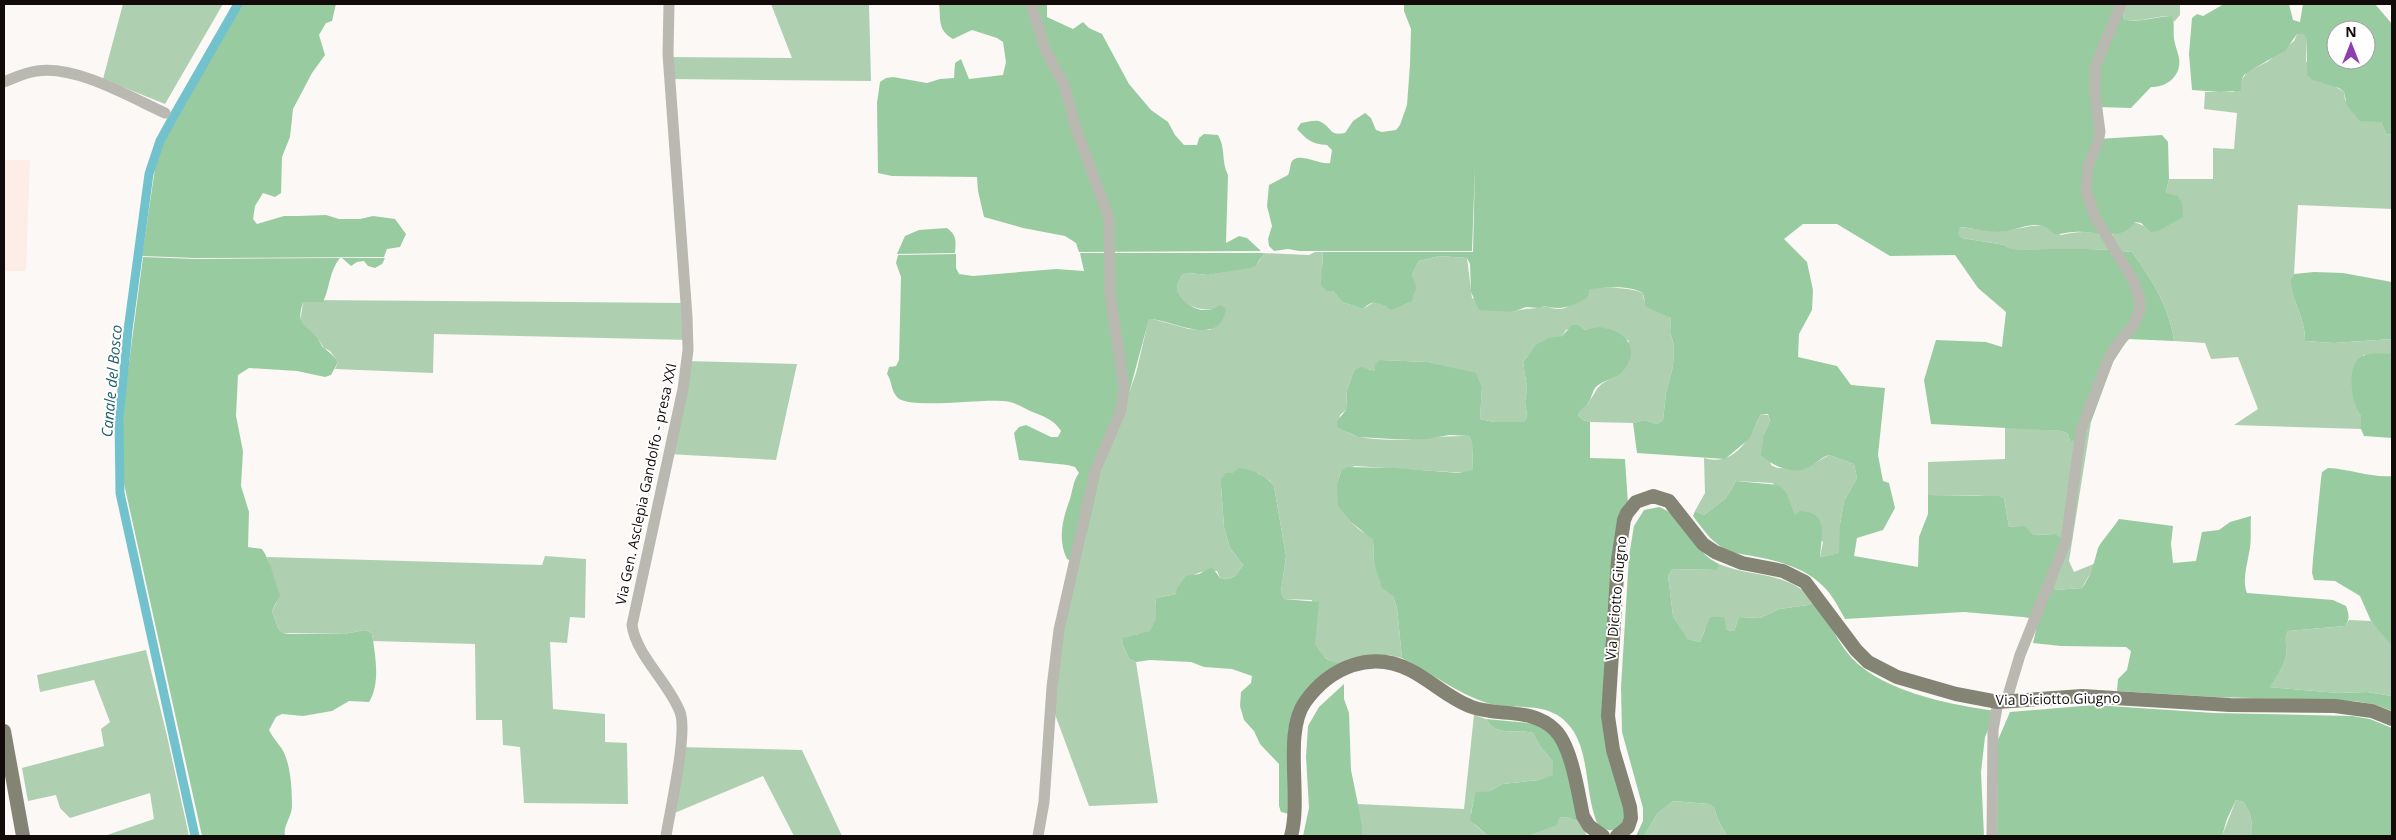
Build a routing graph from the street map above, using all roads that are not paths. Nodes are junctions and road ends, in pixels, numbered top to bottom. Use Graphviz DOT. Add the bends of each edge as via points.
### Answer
graph roads {
  1 [pos="669,4"];
  2 [pos="1031,4"];
  3 [pos="2121,4"];
  4 [pos="4,82"];
  5 [pos="165,113"];
  6 [pos="2002,702"];
  7 [pos="2392,719"];
  8 [pos="4,731"];
  9 [pos="23,836"];
  10 [pos="666,836"];
  11 [pos="1038,836"];
  12 [pos="1291,836"];
  13 [pos="1603,836"];
  14 [pos="1617,836"];
  15 [pos="1992,836"];
  1 -- 10 [label="street, Via Gen. Asclepia Gandolfo - presa XXI" via="668,54 688,350 683,389 632,625 636,639 673,698 681,717 681,739"];
  2 -- 11 [label="street" via="1046,51 1065,87 1075,126 1109,218 1110,293 1124,388 1121,410 1095,471 1059,630 1044,802"];
  3 -- 6 [label="street" via="2095,67 2100,132 2088,166 2086,191 2095,217 2133,280 2140,309 2133,326 2108,360 2081,430 2066,541"];
  4 -- 5 [label="street" via="36,71 56,71 114,89"];
  6 -- 7 [label="main road, Via Diciotto Giugno" via="2082,696 2230,705 2335,706 2372,711"];
  6 -- 14 [label="main road, Via Diciotto Giugno" via="1956,694 1882,671 1856,650 1805,582 1783,571 1742,563 1715,552 1703,544 1669,501 1653,496 1643,498 1636,502 1624,520 1618,560 1608,716 1613,750 1631,818 1628,827"];
  6 -- 15 [label="street" via="1995,710"];
  8 -- 9 [label="main road"];
  12 -- 13 [label="main road" via="1295,810 1298,714 1322,683 1342,668 1379,660 1411,670 1470,707 1495,713 1526,714 1548,724 1563,743 1583,816 1589,826"];
}
